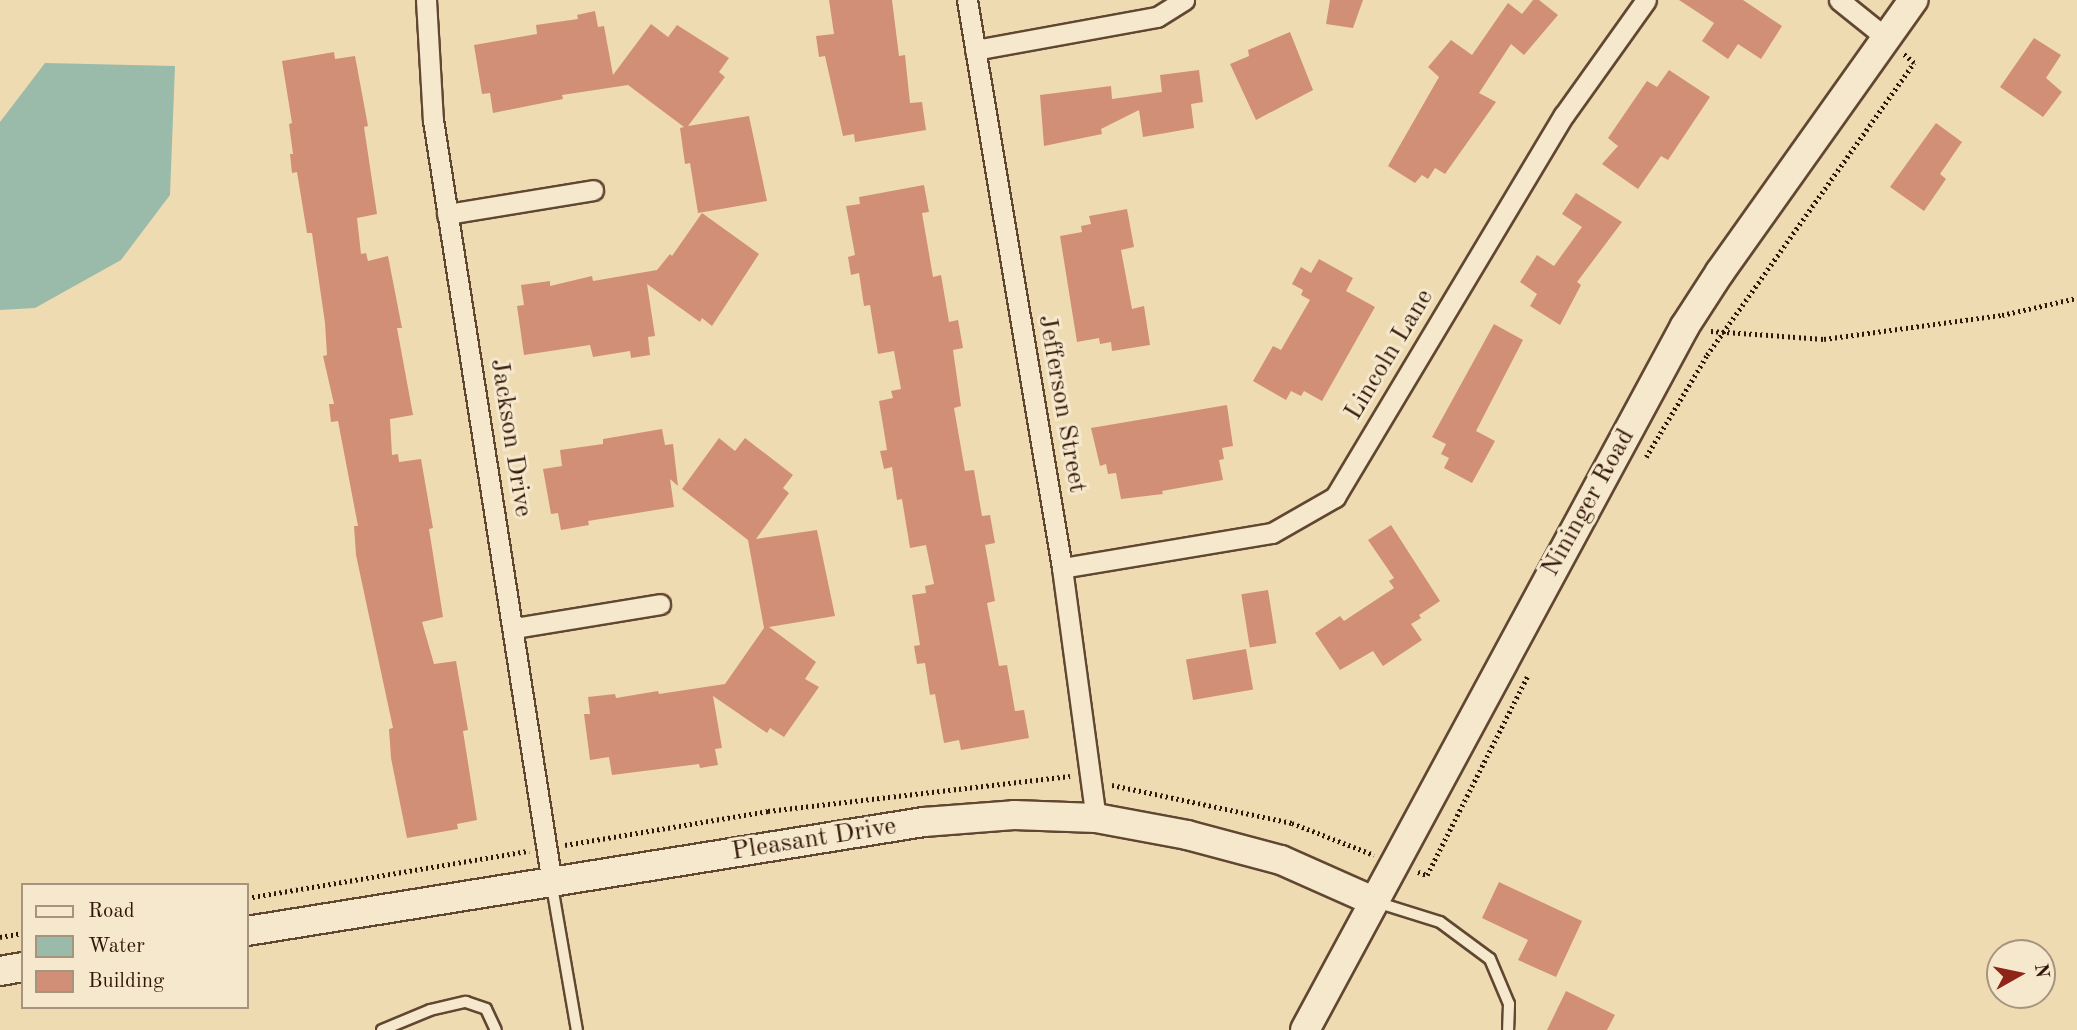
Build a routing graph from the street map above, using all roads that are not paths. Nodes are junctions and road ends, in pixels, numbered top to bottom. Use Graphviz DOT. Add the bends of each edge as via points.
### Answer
graph roads {
  1 [pos="426,0"];
  2 [pos="967,0"];
  3 [pos="1184,0"];
  4 [pos="1646,0"];
  5 [pos="1839,0"];
  6 [pos="1913,0"];
  7 [pos="1885,37"];
  8 [pos="975,50"];
  9 [pos="593,190"];
  10 [pos="447,214"];
  11 [pos="1062,568"];
  12 [pos="660,604"];
  13 [pos="514,628"];
  14 [pos="1096,818"];
  15 [pos="552,883"];
  16 [pos="1373,901"];
  17 [pos="248,931"];
  18 [pos="21,967"];
  19 [pos="0,971"];
  20 [pos="382,1030"];
  21 [pos="496,1030"];
  22 [pos="577,1030"];
  23 [pos="1305,1030"];
  24 [pos="1508,1030"];
  1 -- 10 [label="street, Jackson Drive" via="433,120"];
  2 -- 8 [label="street, Jefferson Street"];
  3 -- 8 [label="street" via="1157,17"];
  4 -- 11 [label="street, Lincoln Lane" via="1564,115 1335,497 1272,533"];
  5 -- 7 [label="street"];
  6 -- 7 [label="street, Nininger Road"];
  7 -- 16 [label="street, Nininger Road" via="1685,326"];
  8 -- 11 [label="street, Jefferson Street"];
  9 -- 10 [label="street"];
  10 -- 13 [label="street, Jackson Drive"];
  11 -- 14 [label="street, Jefferson Street"];
  12 -- 13 [label="street"];
  13 -- 15 [label="street, Jackson Drive"];
  14 -- 15 [label="street, Pleasant Drive" via="1014,815 924,822"];
  14 -- 16 [label="street, Pleasant Drive" via="1187,835 1281,860"];
  15 -- 17 [label="street, Pleasant Drive"];
  15 -- 22 [label="lane"];
  16 -- 23 [label="street, Nininger Road"];
  16 -- 24 [label="lane" via="1440,922 1490,959 1509,1004"];
  18 -- 19 [label="street"];
  20 -- 21 [label="lane" via="430,1010 466,1002 486,1009"];
}
